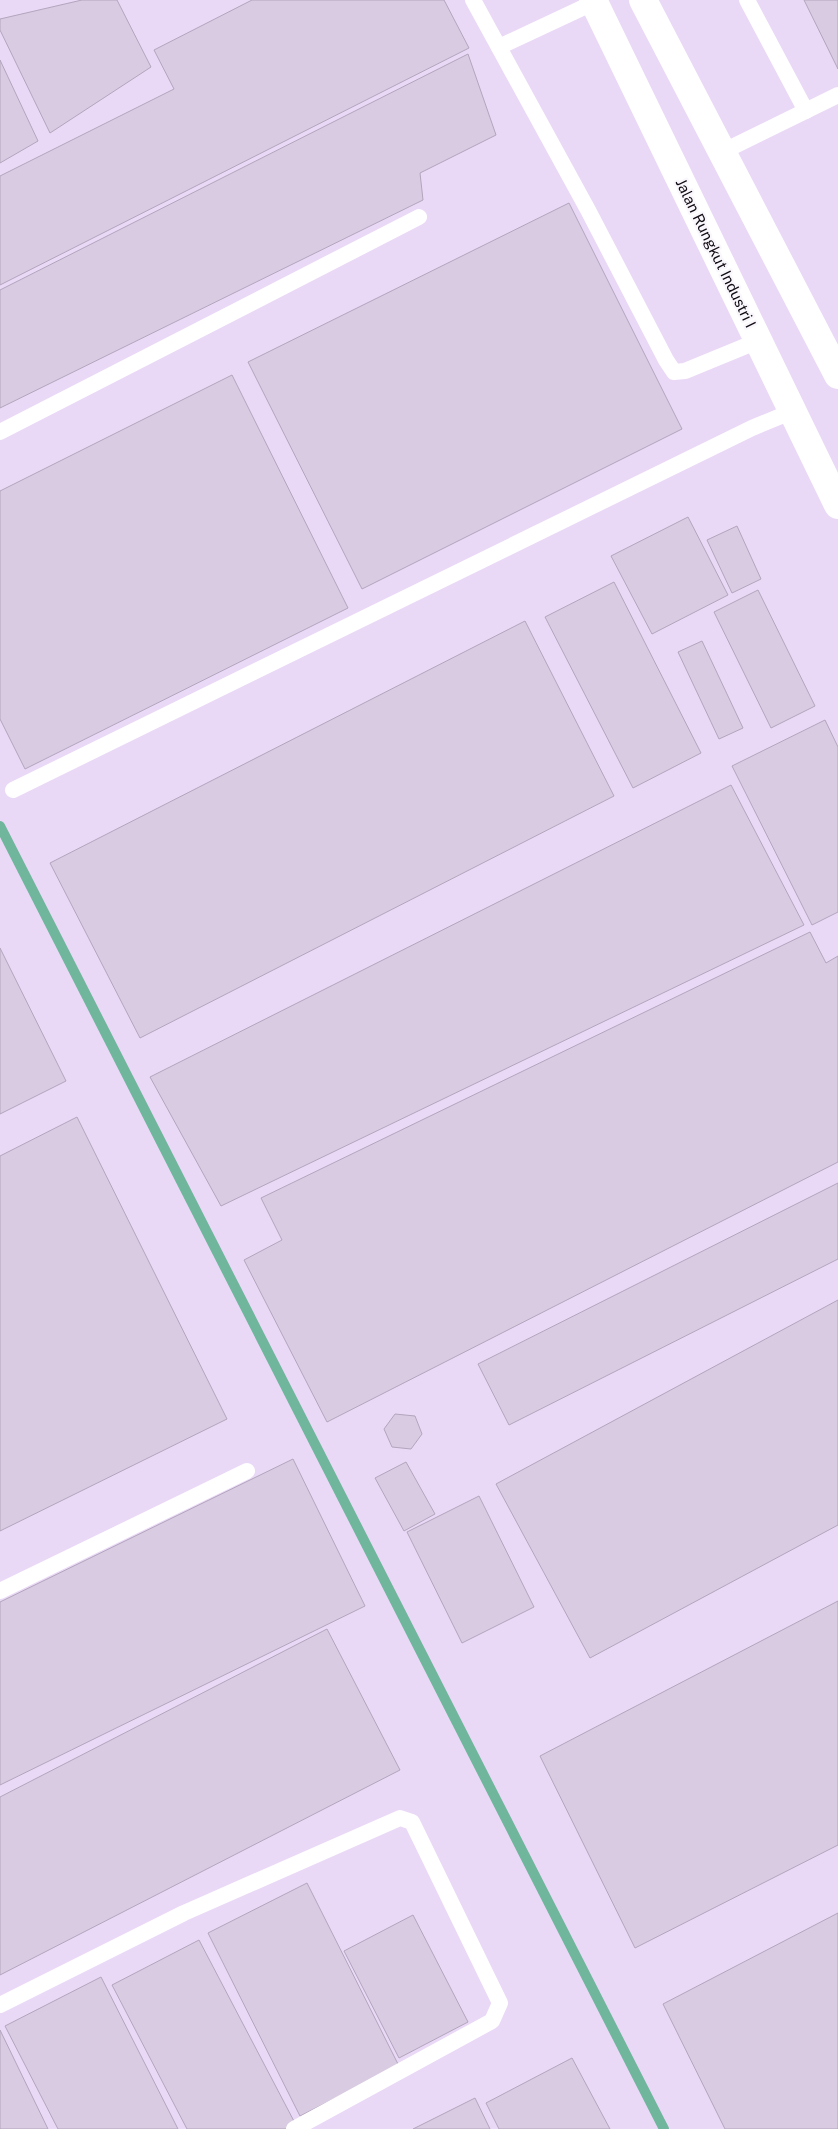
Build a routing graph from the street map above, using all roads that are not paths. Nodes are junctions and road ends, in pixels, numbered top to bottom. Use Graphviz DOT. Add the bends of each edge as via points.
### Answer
graph roads {
  1 [pos="473,0"];
  2 [pos="643,0"];
  3 [pos="747,0"];
  4 [pos="594,1"];
  5 [pos="498,46"];
  6 [pos="838,95"];
  7 [pos="806,111"];
  8 [pos="722,152"];
  9 [pos="419,217"];
  10 [pos="758,341"];
  11 [pos="838,375"];
  12 [pos="793,411"];
  13 [pos="0,432"];
  14 [pos="838,505"];
  15 [pos="13,790"];
  16 [pos="247,1472"];
  17 [pos="0,1591"];
  18 [pos="0,2005"];
  19 [pos="294,2129"];
  1 -- 5 [label="lane"];
  2 -- 8 [label="street"];
  3 -- 7 [label="lane"];
  4 -- 5 [label="lane"];
  4 -- 10 [label="street, Jalan Rungkut Industri I"];
  5 -- 10 [label="lane" via="674,372 685,371"];
  6 -- 7 [label="lane"];
  7 -- 8 [label="lane"];
  8 -- 11 [label="street"];
  9 -- 13 [label="lane"];
  10 -- 12 [label="street, Jalan Rungkut Industri I"];
  12 -- 14 [label="street, Jalan Rungkut Industri I"];
  12 -- 15 [label="lane" via="752,428"];
  16 -- 17 [label="lane"];
  18 -- 19 [label="lane" via="184,1913 400,1818 412,1822 500,2004 492,2021"];
}
